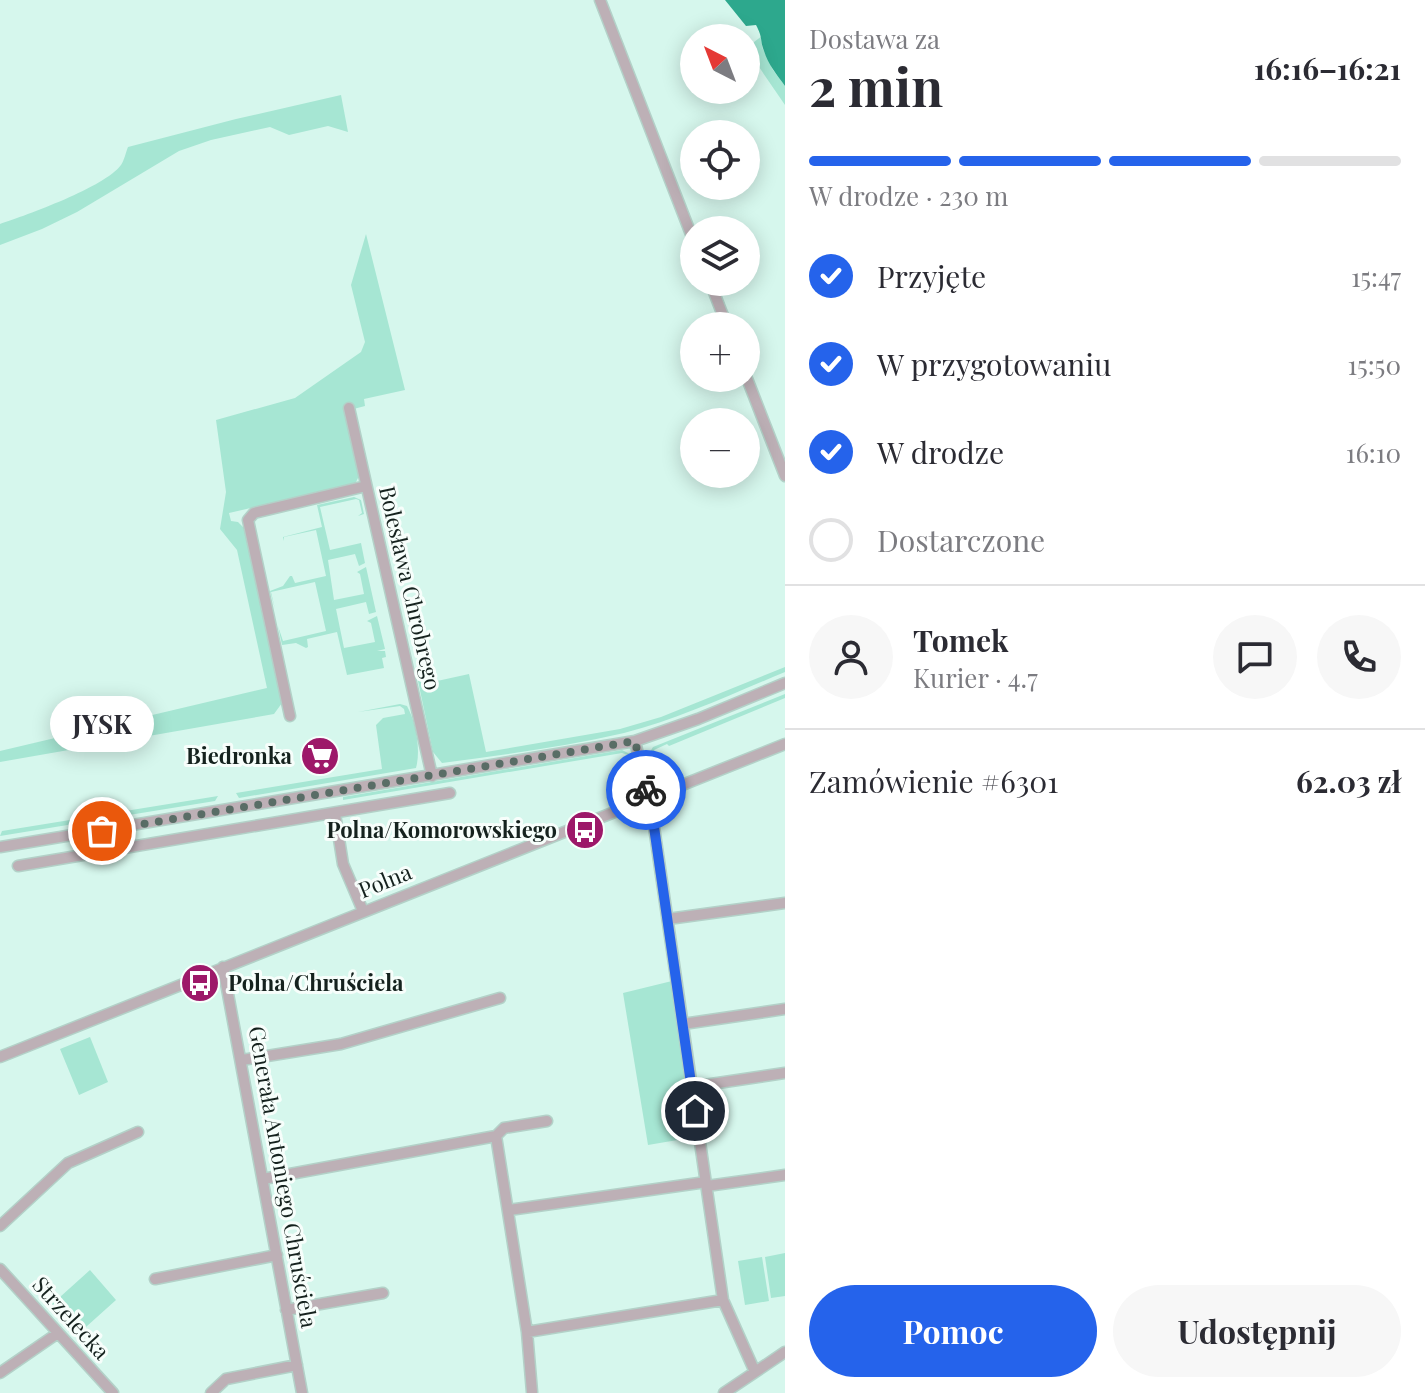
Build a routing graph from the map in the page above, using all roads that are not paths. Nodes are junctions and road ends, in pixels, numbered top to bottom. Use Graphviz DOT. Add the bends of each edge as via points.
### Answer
graph roads {
  1 [pos="600,0"];
  2 [pos="684,216"];
  3 [pos="752,392"];
  4 [pos="349,408"];
  5 [pos="785,476"];
  6 [pos="366,486"];
  7 [pos="785,683"];
  8 [pos="290,716"];
  9 [pos="635,741"];
  10 [pos="785,744"];
  11 [pos="432,776"];
  12 [pos="450,793"];
  13 [pos="648,799"];
  14 [pos="335,814"];
  15 [pos="0,847"];
  16 [pos="18,866"];
  17 [pos="785,903"];
  18 [pos="363,911"];
  19 [pos="668,919"];
  20 [pos="223,967"];
  21 [pos="500,998"];
  22 [pos="785,1009"];
  23 [pos="683,1024"];
  24 [pos="0,1057"];
  25 [pos="242,1060"];
  26 [pos="785,1073"];
  27 [pos="691,1087"];
  28 [pos="547,1121"];
  29 [pos="138,1132"];
  30 [pos="496,1136"];
  31 [pos="785,1175"];
  32 [pos="263,1179"];
  33 [pos="706,1184"];
  34 [pos="509,1210"];
  35 [pos="0,1226"];
  36 [pos="277,1255"];
  37 [pos="0,1269"];
  38 [pos="155,1279"];
  39 [pos="383,1293"];
  40 [pos="723,1300"];
  41 [pos="286,1310"];
  42 [pos="527,1332"];
  43 [pos="58,1333"];
  44 [pos="785,1352"];
  45 [pos="297,1365"];
  46 [pos="755,1372"];
  47 [pos="0,1373"];
  48 [pos="532,1392"];
  49 [pos="113,1393"];
  50 [pos="211,1393"];
  51 [pos="302,1393"];
  52 [pos="724,1393"];
  1 -- 2 [label="street"];
  3 -- 5 [label="street"];
  4 -- 6 [label="street, Bolesława Chrobrego"];
  6 -- 8 [label="street" via="254,513 247,523"];
  6 -- 11 [label="street, Bolesława Chrobrego"];
  7 -- 9 [label="street"];
  9 -- 11 [label="street"];
  9 -- 13 [label="street"];
  10 -- 13 [label="street, Polna"];
  11 -- 15 [label="street"];
  12 -- 14 [label="street"];
  13 -- 18 [label="street, Polna"];
  13 -- 19 [label="street"];
  14 -- 16 [label="street"];
  14 -- 18 [label="street" via="343,864"];
  17 -- 19 [label="street"];
  18 -- 20 [label="street, Polna"];
  19 -- 23 [label="street"];
  20 -- 24 [label="street, Polna"];
  20 -- 25 [label="street, Generała Antoniego Chruściela"];
  21 -- 25 [label="street" via="341,1044"];
  22 -- 23 [label="street"];
  23 -- 27 [label="street"];
  25 -- 32 [label="street, Generała Antoniego Chruściela"];
  26 -- 27 [label="street"];
  27 -- 33 [label="street"];
  28 -- 30 [label="street" via="504,1128"];
  29 -- 35 [label="street" via="68,1163"];
  30 -- 32 [label="street"];
  30 -- 34 [label="street"];
  31 -- 33 [label="street"];
  32 -- 36 [label="street, Generała Antoniego Chruściela"];
  33 -- 34 [label="street"];
  33 -- 40 [label="street"];
  34 -- 42 [label="street"];
  36 -- 38 [label="street"];
  36 -- 41 [label="street, Generała Antoniego Chruściela"];
  37 -- 43 [label="street, Strzelecka"];
  39 -- 41 [label="street"];
  40 -- 42 [label="street"];
  40 -- 46 [label="street"];
  41 -- 45 [label="street, Generała Antoniego Chruściela"];
  42 -- 48 [label="street"];
  43 -- 47 [label="street"];
  43 -- 49 [label="street, Strzelecka"];
  44 -- 46 [label="street"];
  45 -- 50 [label="street" via="226,1379"];
  45 -- 51 [label="street, Generała Antoniego Chruściela"];
  46 -- 52 [label="street"];
}
